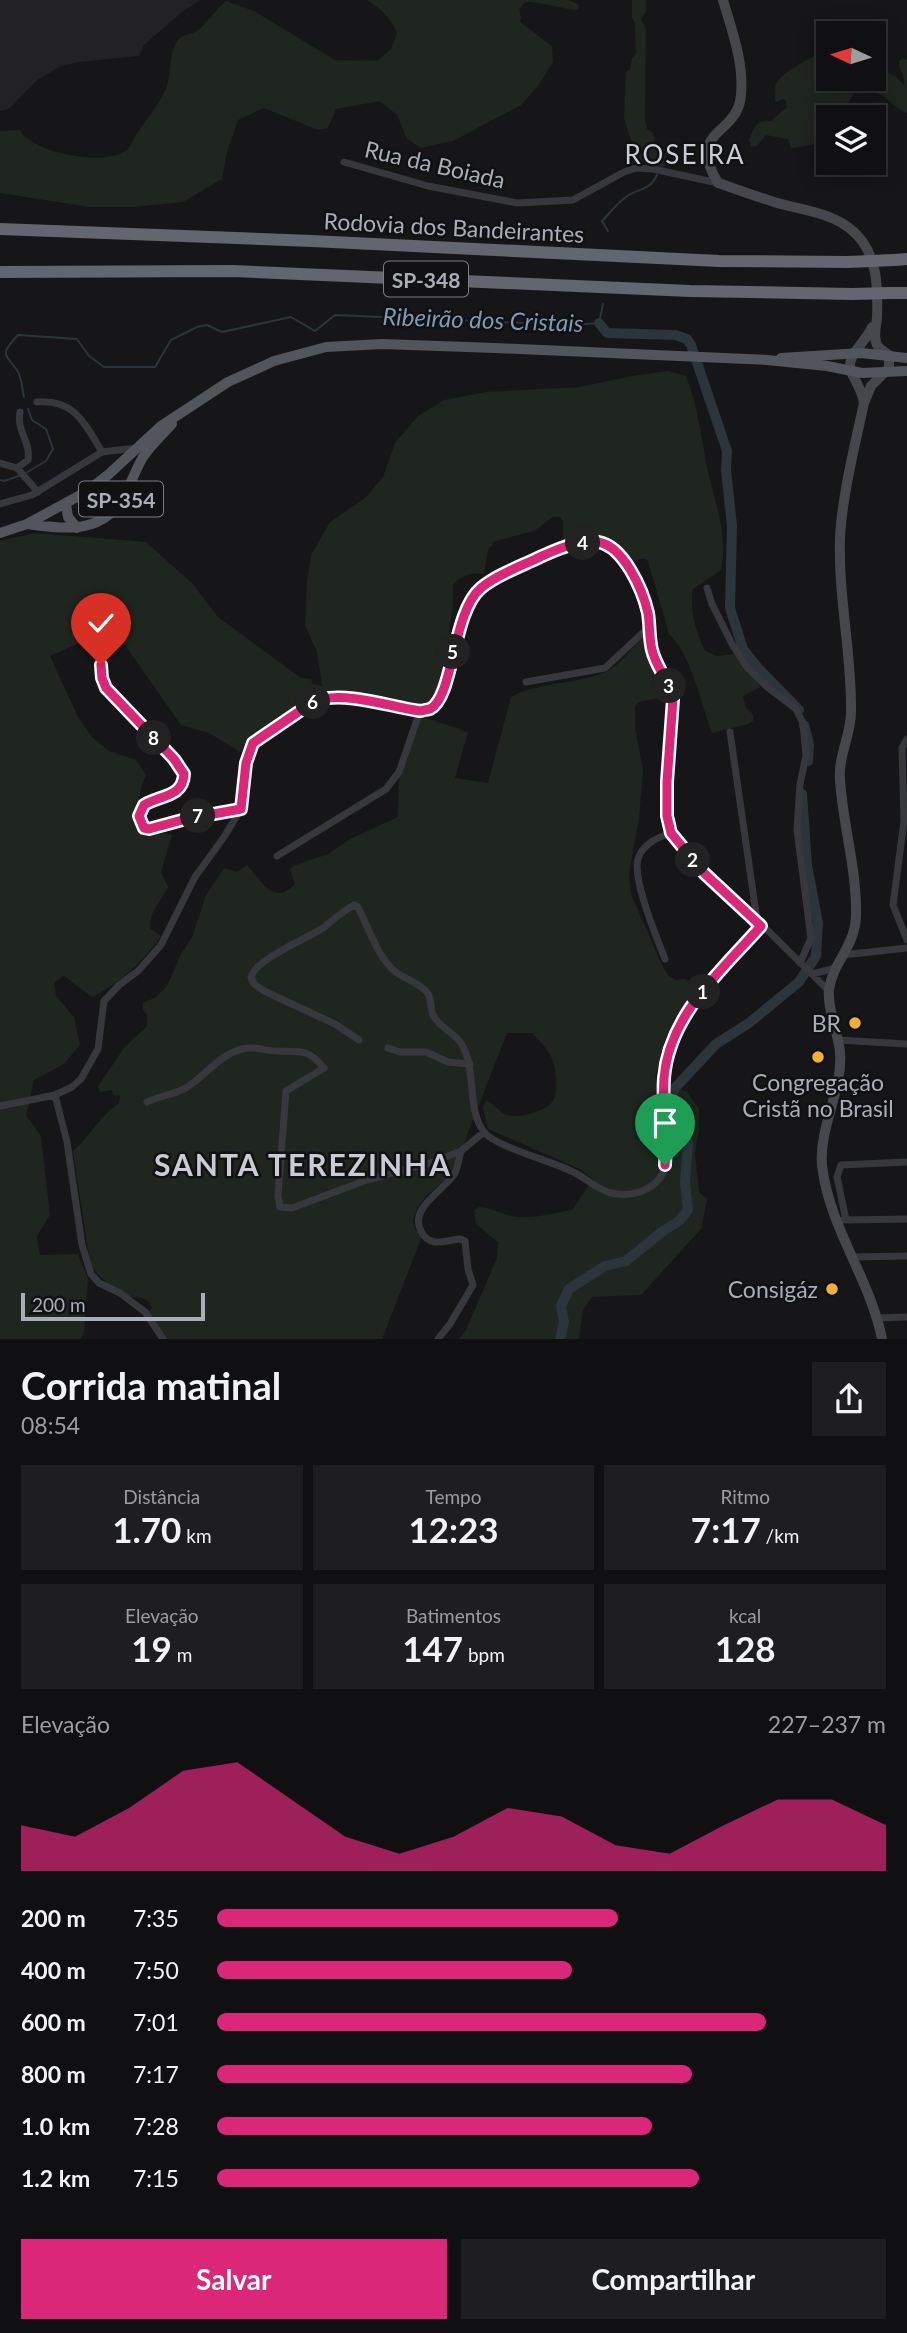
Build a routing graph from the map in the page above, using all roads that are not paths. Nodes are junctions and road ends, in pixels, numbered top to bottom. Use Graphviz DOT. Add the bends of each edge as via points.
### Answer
graph roads {
  1 [pos="723,0"];
  2 [pos="344,162"];
  3 [pos="718,183"];
  4 [pos="0,229"];
  5 [pos="901,259"];
  6 [pos="0,271"];
  7 [pos="900,294"];
  8 [pos="877,315"];
  9 [pos="854,354"];
  10 [pos="889,355"];
  11 [pos="907,358"];
  12 [pos="766,360"];
  13 [pos="907,371"];
  14 [pos="851,372"];
  15 [pos="886,373"];
  16 [pos="37,401"];
  17 [pos="864,403"];
  18 [pos="20,412"];
  19 [pos="181,415"];
  20 [pos="139,447"];
  21 [pos="104,452"];
  22 [pos="0,463"];
  23 [pos="17,468"];
  24 [pos="112,471"];
  25 [pos="127,487"];
  26 [pos="38,492"];
  27 [pos="0,504"];
  28 [pos="66,504"];
  29 [pos="27,524"];
  30 [pos="77,528"];
  31 [pos="0,533"];
  32 [pos="707,588"];
  33 [pos="650,626"];
  34 [pos="100,641"];
  35 [pos="526,682"];
  36 [pos="420,711"];
  37 [pos="730,732"];
  38 [pos="907,739"];
  39 [pos="241,809"];
  40 [pos="905,824"];
  41 [pos="671,833"];
  42 [pos="907,855"];
  43 [pos="277,856"];
  44 [pos="898,863"];
  45 [pos="759,923"];
  46 [pos="904,926"];
  47 [pos="907,940"];
  48 [pos="907,948"];
  49 [pos="843,955"];
  50 [pos="665,959"];
  51 [pos="802,964"];
  52 [pos="836,968"];
  53 [pos="811,973"];
  54 [pos="829,991"];
  55 [pos="359,1040"];
  56 [pos="838,1040"];
  57 [pos="907,1044"];
  58 [pos="388,1048"];
  59 [pos="470,1064"];
  60 [pos="55,1095"];
  61 [pos="147,1102"];
  62 [pos="0,1106"];
  63 [pos="484,1132"];
  64 [pos="461,1151"];
  65 [pos="907,1162"];
  66 [pos="907,1219"];
  67 [pos="841,1220"];
  68 [pos="852,1256"];
  69 [pos="907,1256"];
  70 [pos="907,1317"];
  71 [pos="877,1318"];
  72 [pos="163,1339"];
  73 [pos="438,1339"];
  74 [pos="882,1339"];
  1 -- 3 [label="street" via="738,53 741,96 738,110 706,151"];
  2 -- 3 [label="street, Rua da Boiada" via="428,187 516,202 573,200 636,168"];
  3 -- 8 [label="street" via="818,213 856,234 874,266"];
  4 -- 5 [label="highway, Rodovia dos Bandeirantes / SP-348, bridge" via="719,261"];
  6 -- 7 [label="highway, SP-348, bridge" via="233,271 690,291"];
  8 -- 9 [label="street" via="870,335"];
  8 -- 10 [label="street" via="876,342"];
  9 -- 10 [label="main road, SP-354"];
  9 -- 12 [label="main road, SP-354"];
  9 -- 14 [label="street"];
  10 -- 11 [label="main road, SP-354"];
  10 -- 15 [label="street"];
  12 -- 14 [label="main road, SP-354"];
  12 -- 19 [label="main road, SP-354" via="382,344 327,346 250,370"];
  13 -- 15 [label="main road, SP-354"];
  14 -- 15 [label="main road, SP-354"];
  14 -- 17 [label="street"];
  15 -- 17 [label="street" via="871,386"];
  16 -- 21 [label="street" via="70,408"];
  17 -- 49 [label="street" via="840,538 851,713 840,782 856,903 853,936"];
  18 -- 23 [label="street" via="18,420 29,451 27,460"];
  19 -- 20 [label="main road, SP-354"];
  19 -- 25 [label="main road, SP-354" via="146,452"];
  20 -- 21 [label="street"];
  20 -- 24 [label="main road, SP-354"];
  21 -- 24 [label="street" via="113,458"];
  21 -- 26 [label="street"];
  22 -- 23 [label="street"];
  23 -- 26 [label="street"];
  24 -- 25 [label="main road"];
  24 -- 28 [label="main road, SP-354"];
  25 -- 30 [label="main road, SP-354" via="118,505 103,518"];
  26 -- 27 [label="street"];
  28 -- 29 [label="main road, SP-354"];
  28 -- 30 [label="main road" via="68,517"];
  29 -- 30 [label="main road, SP-354"];
  29 -- 31 [label="main road, SP-354"];
  32 -- 51 [label="street" via="747,667 796,709 803,723 806,745 797,830 811,938"];
  33 -- 35 [label="street" via="605,668"];
  33 -- 36 [label="street" via="631,571 613,550 600,542 560,548 478,590 463,615 438,701"];
  33 -- 41 [label="street" via="652,653 673,699 667,782"];
  34 -- 39 [label="street" via="106,688 184,774 176,792 144,805 139,816 144,828"];
  36 -- 39 [label="street" via="340,697 316,700 253,743"];
  36 -- 43 [label="street" via="399,772 386,789"];
  37 -- 45 [label="street"];
  38 -- 40 [label="street" via="902,748"];
  39 -- 60 [label="street" via="195,877 161,945 104,1002 101,1038 88,1068 72,1087"];
  40 -- 44 [label="street"];
  41 -- 45 [label="street" via="704,873"];
  41 -- 50 [label="street" via="647,846 637,863 645,903"];
  42 -- 44 [label="street"];
  44 -- 46 [label="street" via="893,905"];
  45 -- 51 [label="street"];
  45 -- 63 [label="street" via="677,1028 664,1079 665,1165 646,1191 603,1191 574,1172"];
  46 -- 47 [label="street"];
  48 -- 49 [label="street"];
  49 -- 52 [label="street"];
  51 -- 53 [label="street"];
  52 -- 53 [label="street"];
  52 -- 54 [label="street"];
  53 -- 54 [label="street"];
  54 -- 56 [label="street"];
  55 -- 59 [label="street" via="264,991 251,977 275,955 354,905 392,970 430,995 433,1015 460,1040"];
  56 -- 57 [label="street"];
  56 -- 67 [label="street" via="839,1078 822,1148 825,1185"];
  58 -- 59 [label="street"];
  59 -- 63 [label="street"];
  60 -- 62 [label="street"];
  60 -- 72 [label="street" via="91,1274 145,1312"];
  61 -- 64 [label="street" via="187,1088 206,1069 248,1048 313,1055 324,1068 286,1091 278,1196 285,1209"];
  63 -- 64 [label="street"];
  64 -- 73 [label="street" via="456,1171 429,1200 419,1219 421,1233 430,1241 465,1241 472,1280 471,1290"];
  65 -- 67 [label="street" via="841,1164 837,1177"];
  66 -- 67 [label="street"];
  67 -- 68 [label="street"];
  68 -- 69 [label="street"];
  68 -- 71 [label="street"];
  70 -- 71 [label="street"];
  71 -- 74 [label="street"];
}
